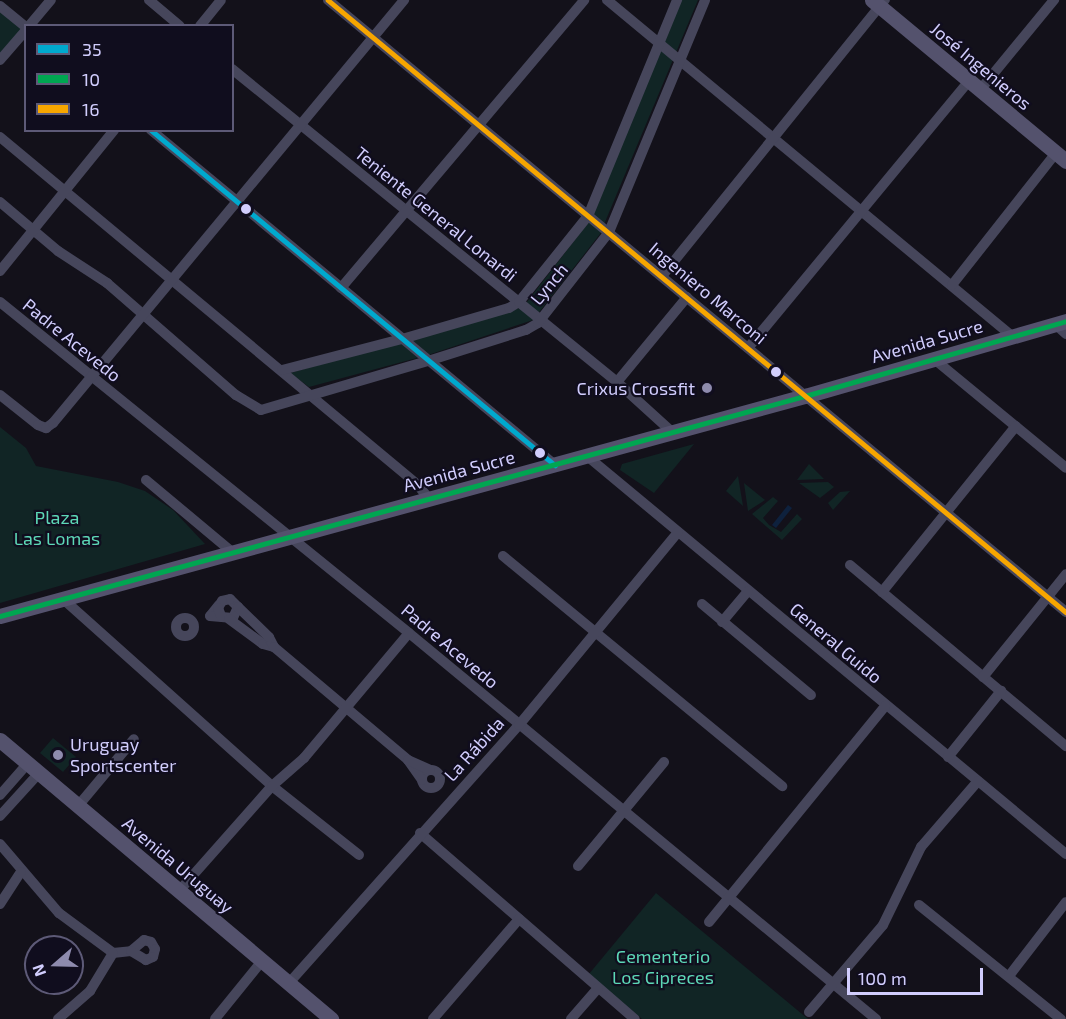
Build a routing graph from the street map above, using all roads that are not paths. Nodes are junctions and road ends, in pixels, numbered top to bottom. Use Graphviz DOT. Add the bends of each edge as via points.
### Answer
graph roads {
  1 [pos="51,0"];
  2 [pos="149,0"];
  3 [pos="221,0"];
  4 [pos="328,0"];
  5 [pos="404,0"];
  6 [pos="584,0"];
  7 [pos="607,0"];
  8 [pos="676,0"];
  9 [pos="705,0"];
  10 [pos="1054,0"];
  11 [pos="879,2"];
  12 [pos="0,6"];
  13 [pos="30,24"];
  14 [pos="178,24"];
  15 [pos="202,24"];
  16 [pos="24,25"];
  17 [pos="24,31"];
  18 [pos="373,37"];
  19 [pos="659,44"];
  20 [pos="0,60"];
  21 [pos="680,61"];
  22 [pos="234,71"];
  23 [pos="975,86"];
  24 [pos="479,124"];
  25 [pos="301,125"];
  26 [pos="112,132"];
  27 [pos="153,132"];
  28 [pos="0,137"];
  29 [pos="774,138"];
  30 [pos="1061,157"];
  31 [pos="65,190"];
  32 [pos="0,202"];
  33 [pos="237,202"];
  34 [pos="405,211"];
  35 [pos="862,212"];
  36 [pos="588,216"];
  37 [pos="33,229"];
  38 [pos="609,232"];
  39 [pos="0,271"];
  40 [pos="662,276"];
  41 [pos="173,279"];
  42 [pos="952,285"];
  43 [pos="341,288"];
  44 [pos="687,297"];
  45 [pos="0,302"];
  46 [pos="519,302"];
  47 [pos="144,314"];
  48 [pos="541,320"];
  49 [pos="1062,326"];
  50 [pos="1013,337"];
  51 [pos="402,339"];
  52 [pos="748,348"];
  53 [pos="934,359"];
  54 [pos="428,361"];
  55 [pos="282,370"];
  56 [pos="92,379"];
  57 [pos="617,381"];
  58 [pos="0,394"];
  59 [pos="311,395"];
  60 [pos="805,396"];
  61 [pos="1016,426"];
  62 [pos="672,432"];
  63 [pos="587,456"];
  64 [pos="555,465"];
  65 [pos="1066,468"];
  66 [pos="146,480"];
  67 [pos="429,499"];
  68 [pos="948,513"];
  69 [pos="678,532"];
  70 [pos="289,537"];
  71 [pos="232,552"];
  72 [pos="503,556"];
  73 [pos="850,565"];
  74 [pos="1066,574"];
  75 [pos="748,591"];
  76 [pos="882,592"];
  77 [pos="1047,597"];
  78 [pos="63,598"];
  79 [pos="702,604"];
  80 [pos="238,607"];
  81 [pos="1066,612"];
  82 [pos="0,616"];
  83 [pos="209,618"];
  84 [pos="722,622"];
  85 [pos="597,631"];
  86 [pos="409,633"];
  87 [pos="274,647"];
  88 [pos="983,677"];
  89 [pos="1001,691"];
  90 [pos="811,695"];
  91 [pos="885,705"];
  92 [pos="346,708"];
  93 [pos="519,725"];
  94 [pos="134,739"];
  95 [pos="0,740"];
  96 [pos="1066,746"];
  97 [pos="948,757"];
  98 [pos="408,760"];
  99 [pos="664,762"];
  100 [pos="33,768"];
  101 [pos="430,770"];
  102 [pos="422,780"];
  103 [pos="978,781"];
  104 [pos="272,786"];
  105 [pos="782,786"];
  106 [pos="0,795"];
  107 [pos="78,806"];
  108 [pos="624,812"];
  109 [pos="0,816"];
  110 [pos="420,833"];
  111 [pos="0,844"];
  112 [pos="1066,854"];
  113 [pos="359,855"];
  114 [pos="578,866"];
  115 [pos="21,872"];
  116 [pos="179,891"];
  117 [pos="729,898"];
  118 [pos="1066,902"];
  119 [pos="0,904"];
  120 [pos="919,905"];
  121 [pos="519,919"];
  122 [pos="709,922"];
  123 [pos="130,951"];
  124 [pos="113,953"];
  125 [pos="262,961"];
  126 [pos="1009,976"];
  127 [pos="289,983"];
  128 [pos="834,984"];
  129 [pos="598,988"];
  130 [pos="809,1012"];
  131 [pos="58,1019"];
  132 [pos="215,1019"];
  133 [pos="331,1019"];
  134 [pos="433,1019"];
  135 [pos="571,1019"];
  136 [pos="635,1019"];
  137 [pos="876,1019"];
  138 [pos="1060,1019"];
  1 -- 13 [label="street"];
  2 -- 14 [label="street"];
  3 -- 15 [label="street"];
  4 -- 18 [label="street, Ingeniero Marconi"];
  5 -- 18 [label="street"];
  6 -- 24 [label="street"];
  7 -- 19 [label="street"];
  8 -- 19 [label="street, Lynch"];
  9 -- 21 [label="street, Lynch"];
  10 -- 23 [label="street"];
  11 -- 23 [label="main road, José Ingenieros"];
  11 -- 29 [label="street"];
  12 -- 16 [label="street"];
  17 -- 20 [label="street"];
  18 -- 24 [label="street, Ingeniero Marconi"];
  18 -- 25 [label="street"];
  19 -- 21 [label="street"];
  19 -- 36 [label="street, Lynch"];
  21 -- 29 [label="street"];
  21 -- 38 [label="street, Lynch"];
  22 -- 25 [label="street, Teniente General Lonardi"];
  23 -- 30 [label="main road, José Ingenieros"];
  23 -- 35 [label="street"];
  24 -- 34 [label="street"];
  24 -- 36 [label="street, Ingeniero Marconi"];
  25 -- 33 [label="street"];
  25 -- 34 [label="street, Teniente General Lonardi"];
  26 -- 31 [label="street"];
  27 -- 33 [label="street"];
  28 -- 31 [label="street"];
  29 -- 35 [label="street"];
  29 -- 40 [label="street"];
  30 -- 42 [label="street"];
  31 -- 37 [label="street"];
  31 -- 41 [label="street"];
  32 -- 37 [label="street"];
  33 -- 41 [label="street"];
  33 -- 43 [label="street"];
  34 -- 43 [label="street"];
  34 -- 46 [label="street, Teniente General Lonardi"];
  35 -- 42 [label="street"];
  35 -- 52 [label="street"];
  36 -- 38 [label="street, Ingeniero Marconi"];
  36 -- 46 [label="street, Lynch"];
  37 -- 39 [label="street"];
  37 -- 47 [label="street"];
  38 -- 40 [label="street, Ingeniero Marconi"];
  38 -- 48 [label="street, Lynch"];
  40 -- 44 [label="street, Ingeniero Marconi"];
  41 -- 47 [label="street"];
  41 -- 55 [label="street"];
  42 -- 50 [label="street"];
  43 -- 51 [label="street"];
  44 -- 52 [label="street, Ingeniero Marconi"];
  44 -- 57 [label="street"];
  45 -- 56 [label="street, Padre Acevedo"];
  46 -- 48 [label="street, Teniente General Lonardi"];
  46 -- 51 [label="street, Lynch"];
  47 -- 56 [label="street"];
  47 -- 59 [label="street, Lynch" via="236,395 261,410"];
  48 -- 54 [label="street, Lynch" via="526,330"];
  48 -- 57 [label="street, Teniente General Lonardi"];
  49 -- 50 [label="main road, Avenida Sucre"];
  50 -- 53 [label="main road, Avenida Sucre"];
  51 -- 54 [label="street"];
  51 -- 55 [label="street, Lynch"];
  52 -- 60 [label="street, Ingeniero Marconi"];
  53 -- 60 [label="main road, Avenida Sucre"];
  53 -- 61 [label="street"];
  54 -- 59 [label="street, Lynch"];
  54 -- 64 [label="street"];
  55 -- 59 [label="street"];
  56 -- 58 [label="street" via="46,428"];
  56 -- 70 [label="street, Padre Acevedo"];
  57 -- 62 [label="street, Teniente General Lonardi"];
  59 -- 67 [label="street" via="417,484"];
  60 -- 62 [label="main road, Avenida Sucre"];
  60 -- 68 [label="street, Ingeniero Marconi"];
  61 -- 65 [label="street"];
  61 -- 68 [label="street"];
  62 -- 63 [label="main road, Avenida Sucre"];
  63 -- 64 [label="main road, Avenida Sucre"];
  63 -- 69 [label="street, General Guido"];
  64 -- 67 [label="main road, Avenida Sucre"];
  66 -- 71 [label="street"];
  67 -- 70 [label="main road, Avenida Sucre"];
  68 -- 76 [label="street"];
  68 -- 77 [label="street, Ingeniero Marconi"];
  69 -- 75 [label="street, General Guido"];
  69 -- 85 [label="street, La Rábida"];
  70 -- 71 [label="main road, Avenida Sucre"];
  70 -- 86 [label="street, Padre Acevedo"];
  71 -- 78 [label="main road, Avenida Sucre"];
  72 -- 85 [label="street"];
  73 -- 76 [label="street"];
  74 -- 77 [label="street"];
  75 -- 84 [label="street"];
  75 -- 91 [label="street, General Guido"];
  76 -- 88 [label="street"];
  77 -- 81 [label="street, Ingeniero Marconi"];
  77 -- 88 [label="street"];
  78 -- 82 [label="main road, Avenida Sucre"];
  78 -- 104 [label="street"];
  79 -- 84 [label="street"];
  80 -- 83 [label="street" via="236,615"];
  80 -- 83 [label="street" via="230,599"];
  80 -- 87 [label="street"];
  83 -- 87 [label="street"];
  84 -- 90 [label="street"];
  85 -- 93 [label="street, La Rábida"];
  85 -- 105 [label="street"];
  86 -- 92 [label="street"];
  86 -- 93 [label="street, Padre Acevedo"];
  87 -- 92 [label="street"];
  88 -- 89 [label="street"];
  89 -- 96 [label="street"];
  89 -- 97 [label="street"];
  91 -- 97 [label="street, General Guido"];
  91 -- 117 [label="street"];
  92 -- 98 [label="street"];
  92 -- 104 [label="street" via="304,758"];
  93 -- 108 [label="street, Padre Acevedo"];
  93 -- 110 [label="street, La Rábida"];
  94 -- 107 [label="street"];
  95 -- 100 [label="main road, Avenida Uruguay"];
  97 -- 103 [label="street, General Guido"];
  98 -- 101 [label="street"];
  98 -- 102 [label="street"];
  99 -- 108 [label="street"];
  100 -- 106 [label="street"];
  100 -- 107 [label="main road, Avenida Uruguay"];
  100 -- 109 [label="street"];
  101 -- 102 [label="street"];
  101 -- 102 [label="street" via="439,774 440,784 428,788"];
  103 -- 112 [label="street, General Guido"];
  103 -- 128 [label="street" via="921,847 883,925"];
  104 -- 113 [label="street"];
  104 -- 116 [label="street"];
  107 -- 116 [label="main road, Avenida Uruguay"];
  108 -- 114 [label="street"];
  108 -- 117 [label="street, Padre Acevedo"];
  110 -- 121 [label="street"];
  110 -- 127 [label="street, La Rábida"];
  111 -- 115 [label="street"];
  115 -- 119 [label="street"];
  115 -- 124 [label="street" via="59,913"];
  116 -- 125 [label="main road, Avenida Uruguay"];
  117 -- 122 [label="street"];
  117 -- 128 [label="street, Padre Acevedo"];
  118 -- 126 [label="street"];
  120 -- 126 [label="street"];
  121 -- 129 [label="street"];
  121 -- 134 [label="street"];
  123 -- 124 [label="street"];
  124 -- 131 [label="street" via="90,991"];
  125 -- 127 [label="main road, Avenida Uruguay"];
  125 -- 132 [label="street"];
  126 -- 138 [label="street"];
  127 -- 133 [label="main road, Avenida Uruguay"];
  128 -- 130 [label="street"];
  128 -- 137 [label="street, Padre Acevedo"];
  129 -- 135 [label="street"];
  129 -- 136 [label="street"];
}
